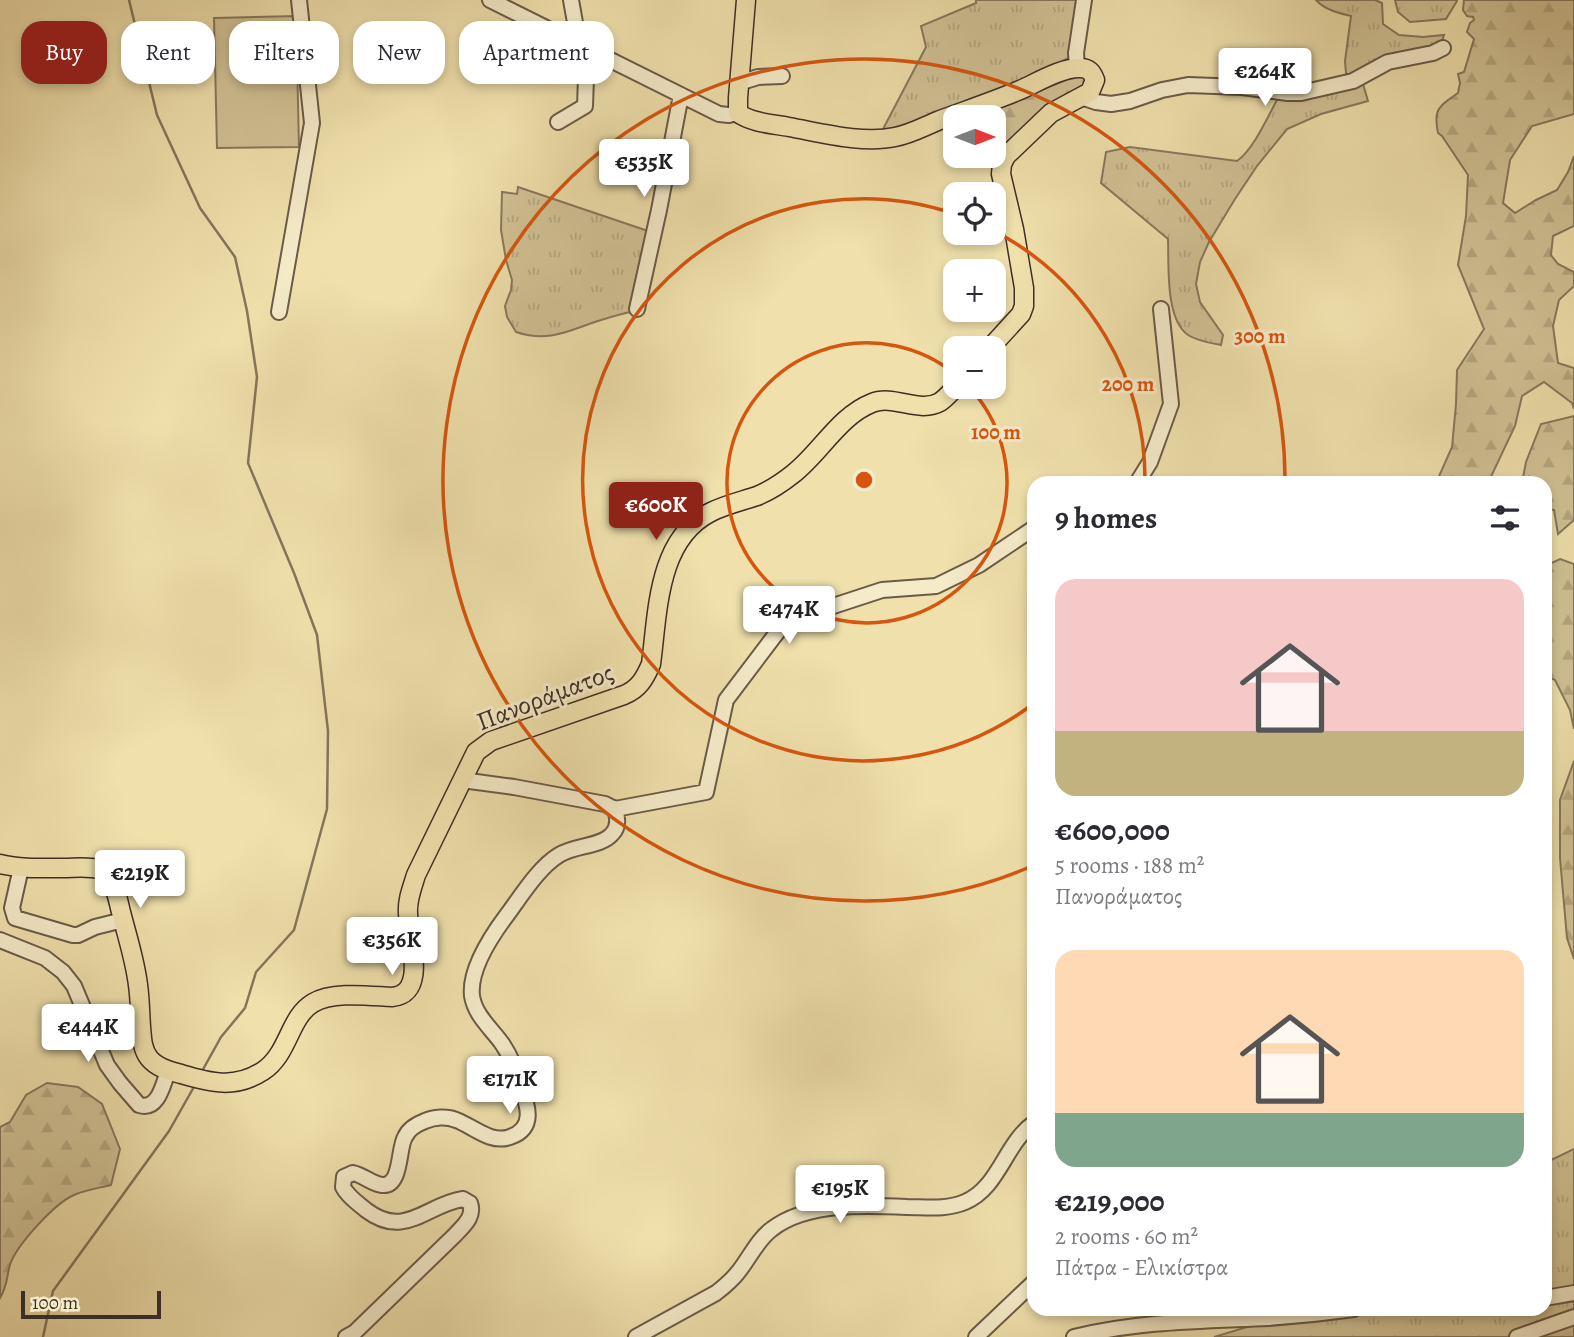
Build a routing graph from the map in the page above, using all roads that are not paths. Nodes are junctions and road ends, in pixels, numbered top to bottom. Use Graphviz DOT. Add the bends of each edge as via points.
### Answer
graph roads {
  1 [pos="299,0"];
  2 [pos="490,0"];
  3 [pos="571,0"];
  4 [pos="746,0"];
  5 [pos="1084,0"];
  6 [pos="532,21"];
  7 [pos="576,21"];
  8 [pos="1443,48"];
  9 [pos="614,62"];
  10 [pos="1077,67"];
  11 [pos="782,76"];
  12 [pos="739,83"];
  13 [pos="584,84"];
  14 [pos="681,95"];
  15 [pos="1081,97"];
  16 [pos="738,113"];
  17 [pos="558,122"];
  18 [pos="637,309"];
  19 [pos="1161,310"];
  20 [pos="279,312"];
  21 [pos="1001,336"];
  22 [pos="944,399"];
  23 [pos="1141,476"];
  24 [pos="1027,533"];
  25 [pos="462,780"];
  26 [pos="615,809"];
  27 [pos="0,864"];
  28 [pos="21,867"];
  29 [pos="123,920"];
  30 [pos="0,940"];
  31 [pos="168,1071"];
  32 [pos="1027,1130"];
  33 [pos="1027,1289"];
  34 [pos="1574,1293"];
  35 [pos="1552,1297"];
  36 [pos="1287,1316"];
  37 [pos="1574,1317"];
  38 [pos="346,1337"];
  39 [pos="636,1337"];
  40 [pos="976,1337"];
  41 [pos="1074,1337"];
  42 [pos="1517,1337"];
  1 -- 20 [label="street" via="312,123"];
  2 -- 6 [label="street"];
  3 -- 7 [label="street"];
  4 -- 12 [label="main road"];
  5 -- 10 [label="street"];
  8 -- 15 [label="street" via="1388,62 1353,81 1301,93 1188,85 1111,104"];
  9 -- 14 [label="street"];
  10 -- 15 [label="main road" via="1087,69 1095,80 1090,92"];
  10 -- 16 [label="main road" via="889,138 826,134"];
  11 -- 12 [label="street"];
  12 -- 16 [label="main road"];
  13 -- 17 [label="street" via="585,106"];
  14 -- 16 [label="street" via="719,114"];
  14 -- 18 [label="street"];
  15 -- 21 [label="main road" via="1051,113 1002,164 1025,296 1021,314"];
  19 -- 23 [label="street" via="1171,404"];
  22 -- 25 [label="main road, Πανοράματος" via="929,405 887,400 862,407 794,473 760,494 700,519 668,560 651,664 634,691 491,741 476,752"];
  24 -- 26 [label="street" via="979,565 936,586 882,590 779,630 726,700 706,792"];
  25 -- 26 [label="street" via="592,801"];
  25 -- 31 [label="main road, Πανοράματος" via="411,889 408,926 414,972 404,993 332,997 313,1003 265,1069 240,1081 212,1083"];
  26 -- 38 [label="street" via="617,822 610,837 561,853 524,891 491,939 472,984 478,1012 514,1067 527,1104 525,1126 513,1137 502,1139 455,1119 430,1119 417,1124 404,1138 391,1183 380,1185 353,1173 344,1177 343,1187 351,1198 389,1221 424,1216 463,1199 472,1210 455,1235"];
  27 -- 28 [label="main road"];
  28 -- 29 [label="main road" via="102,871 111,879"];
  28 -- 29 [label="street" via="12,908 15,918 73,935"];
  29 -- 31 [label="main road" via="138,985 144,1049"];
  30 -- 31 [label="street" via="45,958 63,972 74,986 107,1065 139,1105 155,1101"];
  32 -- 39 [label="street" via="977,1196 964,1203 938,1208 850,1205 790,1219 771,1229 727,1285"];
  33 -- 40 [label="street"];
  34 -- 35 [label="street"];
  36 -- 41 [label="street" via="1123,1327"];
  37 -- 42 [label="street"];
}
